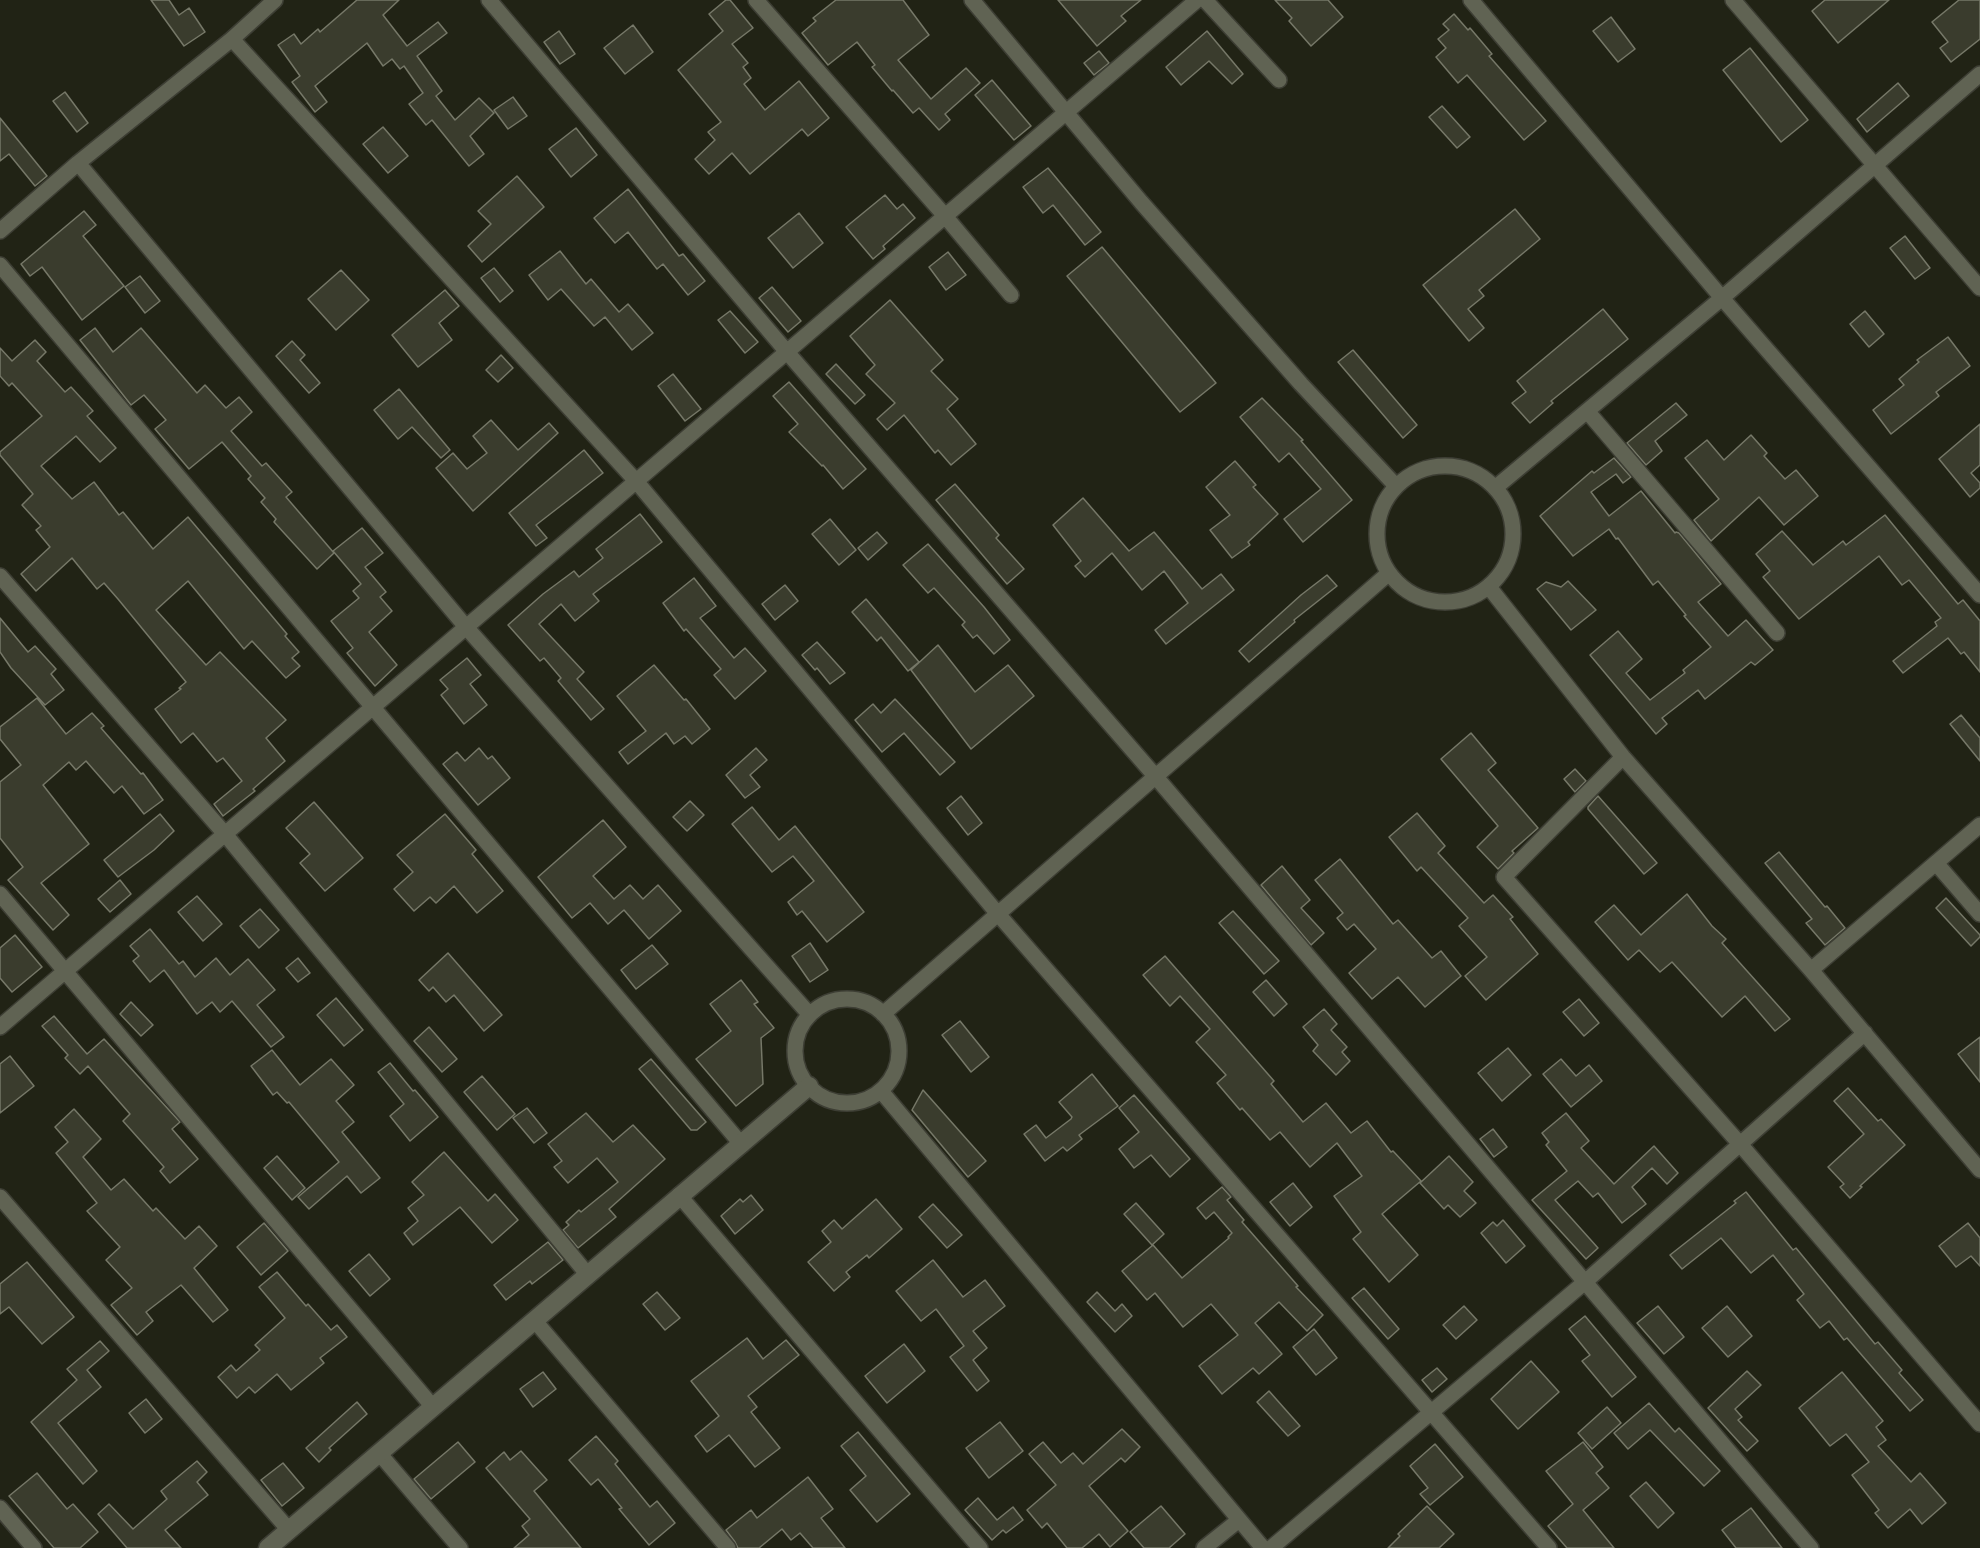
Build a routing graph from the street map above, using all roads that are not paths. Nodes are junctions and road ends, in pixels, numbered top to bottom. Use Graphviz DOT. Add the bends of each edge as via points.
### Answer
graph roads {
  1 [pos="275,0"];
  2 [pos="489,0"];
  3 [pos="756,0"];
  4 [pos="972,0"];
  5 [pos="1197,0"];
  6 [pos="1205,0"];
  7 [pos="1471,0"];
  8 [pos="1733,0"];
  9 [pos="232,39"];
  10 [pos="1980,74"];
  11 [pos="1278,80"];
  12 [pos="1067,112"];
  13 [pos="78,163"];
  14 [pos="1874,166"];
  15 [pos="945,216"];
  16 [pos="0,231"];
  17 [pos="0,265"];
  18 [pos="1980,288"];
  19 [pos="1011,295"];
  20 [pos="1722,298"];
  21 [pos="787,352"];
  22 [pos="1587,411"];
  23 [pos="636,481"];
  24 [pos="1396,486"];
  25 [pos="1495,488"];
  26 [pos="1389,573"];
  27 [pos="0,576"];
  28 [pos="1489,587"];
  29 [pos="1980,595"];
  30 [pos="466,627"];
  31 [pos="1778,633"];
  32 [pos="374,706"];
  33 [pos="1623,756"];
  34 [pos="1156,777"];
  35 [pos="1980,825"];
  36 [pos="225,834"];
  37 [pos="1936,863"];
  38 [pos="0,894"];
  39 [pos="998,914"];
  40 [pos="1980,914"];
  41 [pos="1811,970"];
  42 [pos="65,971"];
  43 [pos="883,1014"];
  44 [pos="810,1015"];
  45 [pos="0,1027"];
  46 [pos="1865,1033"];
  47 [pos="809,1086"];
  48 [pos="880,1091"];
  49 [pos="1740,1144"];
  50 [pos="742,1145"];
  51 [pos="1980,1170"];
  52 [pos="679,1195"];
  53 [pos="0,1197"];
  54 [pos="588,1275"];
  55 [pos="1585,1282"];
  56 [pos="535,1321"];
  57 [pos="433,1407"];
  58 [pos="1432,1413"];
  59 [pos="1980,1424"];
  60 [pos="379,1453"];
  61 [pos="0,1508"];
  62 [pos="1239,1520"];
  63 [pos="289,1530"];
  64 [pos="34,1548"];
  65 [pos="268,1548"];
  66 [pos="460,1548"];
  67 [pos="728,1548"];
  68 [pos="980,1548"];
  69 [pos="1204,1548"];
  70 [pos="1263,1548"];
  71 [pos="1272,1548"];
  72 [pos="1549,1548"];
  73 [pos="1811,1548"];
  1 -- 9 [label="street"];
  2 -- 21 [label="street"];
  3 -- 15 [label="street"];
  4 -- 12 [label="street"];
  5 -- 12 [label="street"];
  6 -- 11 [label="street"];
  7 -- 20 [label="street"];
  8 -- 14 [label="street"];
  9 -- 13 [label="street"];
  9 -- 23 [label="street"];
  10 -- 14 [label="street"];
  12 -- 15 [label="street"];
  12 -- 24 [label="street" via="1269,348"];
  13 -- 16 [label="street"];
  13 -- 30 [label="street"];
  14 -- 18 [label="street"];
  14 -- 20 [label="street"];
  15 -- 19 [label="street"];
  15 -- 21 [label="street"];
  17 -- 32 [label="street"];
  20 -- 22 [label="street"];
  20 -- 29 [label="street"];
  21 -- 23 [label="street"];
  21 -- 34 [label="street"];
  22 -- 25 [label="street"];
  22 -- 31 [label="street"];
  23 -- 30 [label="street"];
  23 -- 39 [label="street"];
  24 -- 25 [label="street" via="1419,471 1444,466 1468,470"];
  24 -- 26 [label="street" via="1383,506 1377,532 1379,552"];
  25 -- 28 [label="street" via="1507,505 1514,534 1509,559"];
  26 -- 28 [label="street" via="1406,590 1435,602 1466,600"];
  26 -- 34 [label="street"];
  27 -- 36 [label="street"];
  28 -- 33 [label="street"];
  30 -- 32 [label="street"];
  30 -- 44 [label="street"];
  32 -- 36 [label="street"];
  32 -- 50 [label="street"];
  33 -- 41 [label="street"];
  33 -- 49 [label="street" via="1504,877"];
  34 -- 39 [label="street"];
  34 -- 55 [label="street"];
  35 -- 37 [label="street"];
  36 -- 42 [label="street"];
  36 -- 54 [label="street"];
  37 -- 40 [label="street"];
  37 -- 41 [label="street"];
  38 -- 42 [label="street"];
  39 -- 43 [label="street"];
  39 -- 58 [label="street"];
  41 -- 46 [label="street"];
  42 -- 45 [label="street"];
  42 -- 57 [label="street"];
  43 -- 44 [label="street" via="852,999 829,1002"];
  43 -- 48 [label="street" via="897,1035 899,1059 889,1082"];
  44 -- 47 [label="street" via="802,1025 795,1050 799,1070"];
  46 -- 49 [label="street"];
  46 -- 51 [label="street"];
  47 -- 48 [label="street" via="831,1101 844,1103 869,1099"];
  47 -- 50 [label="street"];
  48 -- 62 [label="street"];
  49 -- 55 [label="street"];
  49 -- 59 [label="street"];
  50 -- 52 [label="street"];
  52 -- 54 [label="street"];
  52 -- 68 [label="street"];
  53 -- 63 [label="street"];
  54 -- 56 [label="street"];
  55 -- 58 [label="street"];
  55 -- 73 [label="street"];
  56 -- 57 [label="street"];
  56 -- 67 [label="street"];
  57 -- 60 [label="street"];
  58 -- 71 [label="street"];
  58 -- 72 [label="street"];
  60 -- 63 [label="street"];
  60 -- 66 [label="street"];
  61 -- 64 [label="street"];
  62 -- 69 [label="street"];
  62 -- 70 [label="street"];
  63 -- 65 [label="street"];
}
